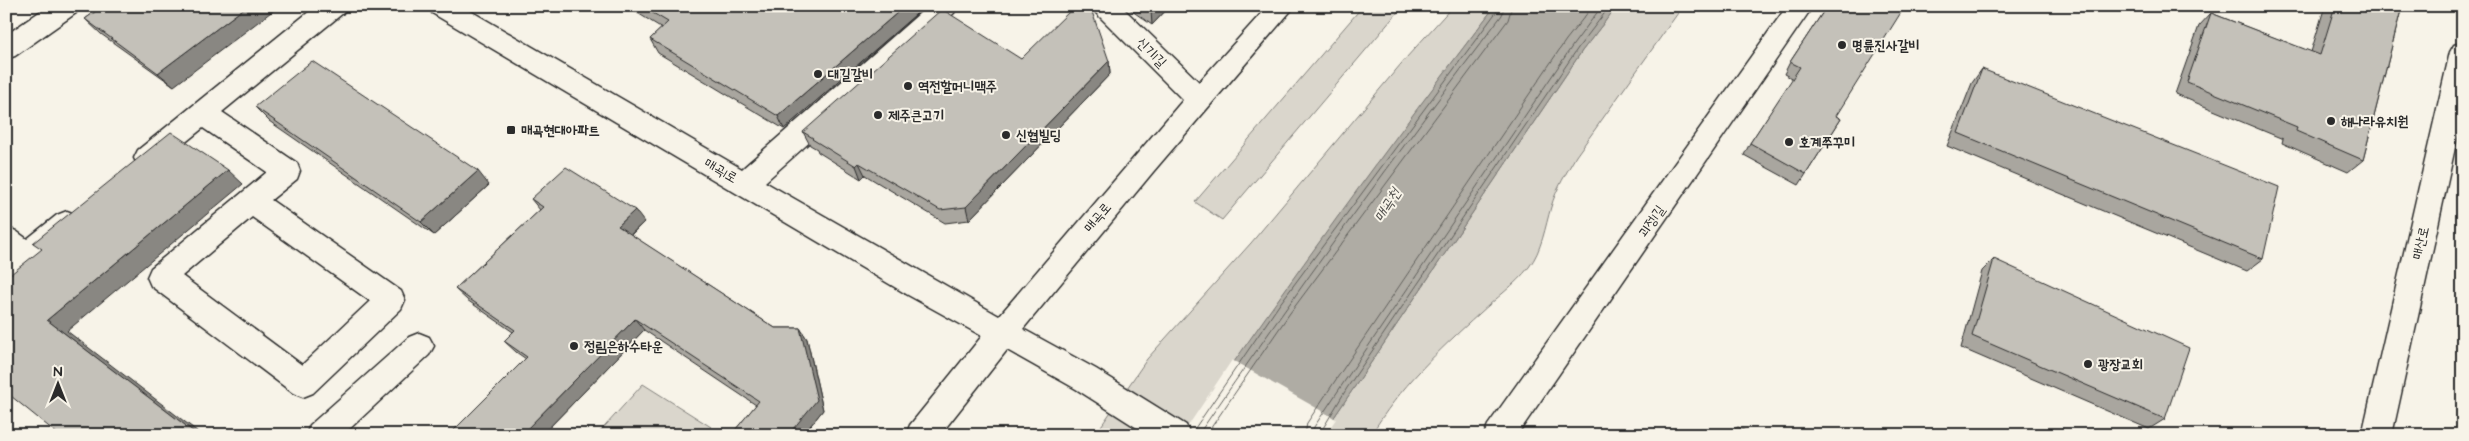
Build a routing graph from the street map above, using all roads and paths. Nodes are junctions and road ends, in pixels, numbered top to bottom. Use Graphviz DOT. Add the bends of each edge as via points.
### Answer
graph roads {
  1 [pos="67,6"];
  2 [pos="334,6"];
  3 [pos="441,6"];
  4 [pos="946,6"];
  5 [pos="1105,6"];
  6 [pos="1283,6"];
  7 [pos="1801,6"];
  8 [pos="6,49"];
  9 [pos="2463,52"];
  10 [pos="1198,98"];
  11 [pos="202,112"];
  12 [pos="126,174"];
  13 [pos="744,184"];
  14 [pos="251,201"];
  15 [pos="88,206"];
  16 [pos="13,256"];
  17 [pos="1002,332"];
  18 [pos="419,346"];
  19 [pos="321,435"];
  20 [pos="920,435"];
  21 [pos="1175,435"];
  22 [pos="1499,435"];
  23 [pos="2377,435"];
  1 -- 8 [label="street"];
  2 -- 11 [label="street"];
  3 -- 13 [label="street, 매곡1로"];
  4 -- 13 [label="street"];
  5 -- 10 [label="street, 신기1길"];
  6 -- 10 [label="street, 매곡로"];
  7 -- 22 [label="street, 괴정1길"];
  9 -- 23 [label="street, 매산로"];
  10 -- 17 [label="street, 매곡로"];
  11 -- 12 [label="street"];
  11 -- 14 [label="street" via="287,171"];
  13 -- 17 [label="street, 매곡1로"];
  14 -- 14 [label="street" via="161,277 303,382 391,300"];
  15 -- 16 [label="street"];
  17 -- 20 [label="street, 매곡로"];
  17 -- 21 [label="street, 매곡1로" via="1086,378"];
  18 -- 19 [label="street"];
}
